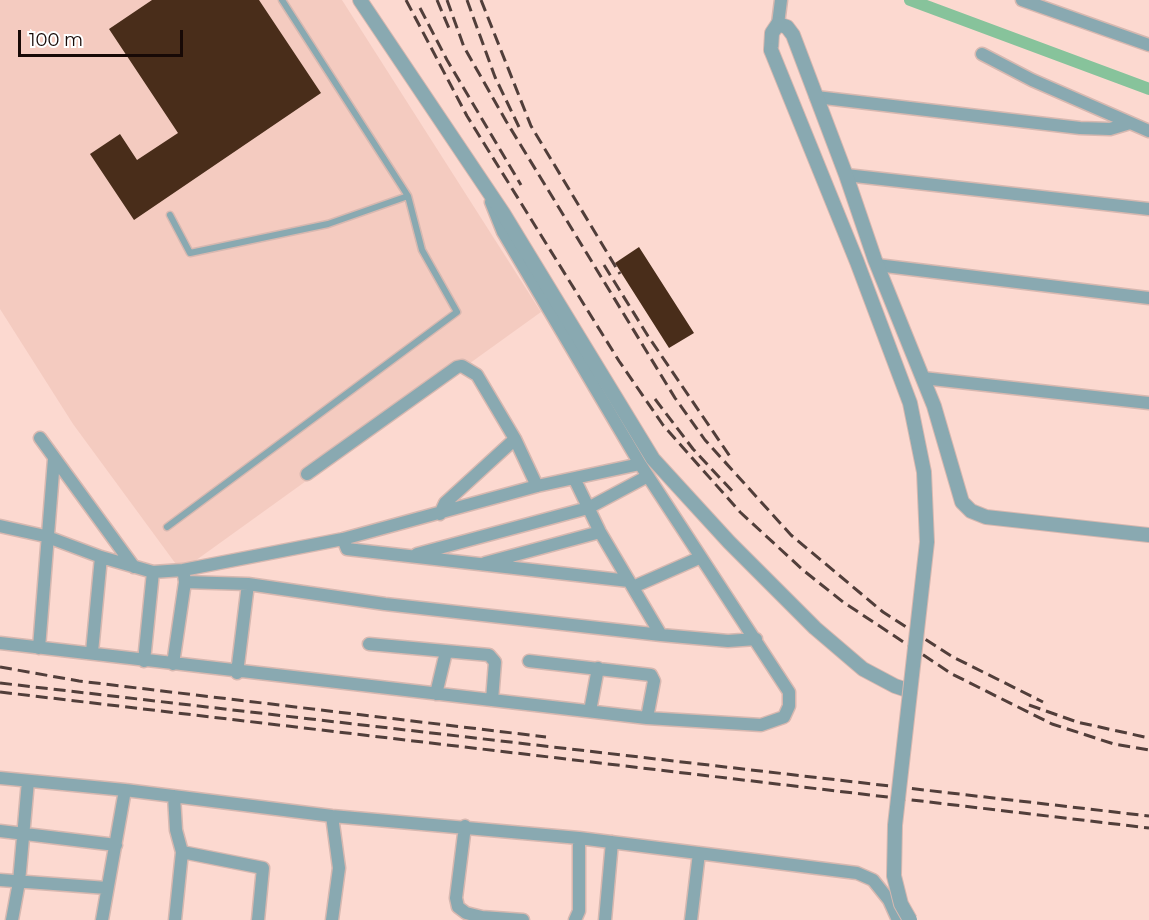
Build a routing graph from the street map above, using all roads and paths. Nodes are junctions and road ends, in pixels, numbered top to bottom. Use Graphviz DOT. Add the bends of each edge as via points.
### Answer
graph roads {
  1 [pos="282,0"];
  2 [pos="360,0"];
  3 [pos="782,0"];
  4 [pos="1022,0"];
  5 [pos="778,24"];
  6 [pos="1149,45"];
  7 [pos="982,54"];
  8 [pos="816,97"];
  9 [pos="1130,123"];
  10 [pos="1149,131"];
  11 [pos="846,175"];
  12 [pos="483,183"];
  13 [pos="408,196"];
  14 [pos="1149,209"];
  15 [pos="170,215"];
  16 [pos="877,265"];
  17 [pos="1149,298"];
  18 [pos="923,378"];
  19 [pos="1149,403"];
  20 [pos="40,438"];
  21 [pos="515,439"];
  22 [pos="54,459"];
  23 [pos="640,464"];
  24 [pos="307,474"];
  25 [pos="648,476"];
  26 [pos="575,480"];
  27 [pos="537,486"];
  28 [pos="588,508"];
  29 [pos="440,514"];
  30 [pos="0,526"];
  31 [pos="167,527"];
  32 [pos="600,532"];
  33 [pos="1149,535"];
  34 [pos="48,539"];
  35 [pos="343,539"];
  36 [pos="409,556"];
  37 [pos="101,557"];
  38 [pos="699,558"];
  39 [pos="481,564"];
  40 [pos="134,567"];
  41 [pos="153,572"];
  42 [pos="184,576"];
  43 [pos="248,584"];
  44 [pos="631,584"];
  45 [pos="661,635"];
  46 [pos="756,639"];
  47 [pos="0,643"];
  48 [pos="369,644"];
  49 [pos="39,648"];
  50 [pos="92,652"];
  51 [pos="446,652"];
  52 [pos="144,661"];
  53 [pos="529,662"];
  54 [pos="173,664"];
  55 [pos="598,668"];
  56 [pos="237,673"];
  57 [pos="910,691"];
  58 [pos="436,693"];
  59 [pos="492,700"];
  60 [pos="590,711"];
  61 [pos="647,718"];
  62 [pos="0,778"];
  63 [pos="28,781"];
  64 [pos="125,790"];
  65 [pos="174,796"];
  66 [pos="332,816"];
  67 [pos="465,826"];
  68 [pos="0,831"];
  69 [pos="23,834"];
  70 [pos="579,838"];
  71 [pos="612,842"];
  72 [pos="116,845"];
  73 [pos="182,852"];
  74 [pos="699,853"];
  75 [pos="0,880"];
  76 [pos="19,882"];
  77 [pos="107,888"];
  78 [pos="12,920"];
  79 [pos="102,920"];
  80 [pos="175,920"];
  81 [pos="258,920"];
  82 [pos="332,920"];
  83 [pos="523,920"];
  84 [pos="575,920"];
  85 [pos="605,920"];
  86 [pos="691,920"];
  87 [pos="898,920"];
  88 [pos="909,920"];
  1 -- 13 [label="lane"];
  2 -- 12 [label="street"];
  3 -- 5 [label="street"];
  4 -- 6 [label="street"];
  5 -- 8 [label="street" via="787,27 793,36"];
  5 -- 57 [label="street, bridge" via="772,33 771,50 857,262 910,403 918,436 927,542"];
  7 -- 9 [label="street"];
  8 -- 9 [label="street" via="1080,128 1110,129"];
  8 -- 11 [label="street"];
  9 -- 10 [label="street"];
  11 -- 14 [label="street"];
  11 -- 16 [label="street"];
  12 -- 23 [label="street" via="503,232"];
  12 -- 57 [label="street" via="637,435 669,479 815,628 863,669"];
  13 -- 15 [label="lane" via="328,224 190,253"];
  13 -- 31 [label="lane" via="422,250 457,312"];
  16 -- 17 [label="street"];
  16 -- 18 [label="street"];
  18 -- 19 [label="street"];
  18 -- 33 [label="street" via="956,487 971,511 986,517"];
  20 -- 22 [label="street"];
  21 -- 24 [label="street" via="477,375 462,366"];
  21 -- 27 [label="street"];
  21 -- 29 [label="street" via="444,503"];
  22 -- 34 [label="street"];
  22 -- 40 [label="street"];
  23 -- 25 [label="street"];
  23 -- 26 [label="street"];
  25 -- 28 [label="street"];
  25 -- 38 [label="street"];
  26 -- 27 [label="street"];
  26 -- 28 [label="street"];
  27 -- 29 [label="street"];
  28 -- 32 [label="street"];
  28 -- 36 [label="street"];
  29 -- 35 [label="street"];
  30 -- 34 [label="street"];
  32 -- 39 [label="street"];
  32 -- 44 [label="street"];
  34 -- 37 [label="street"];
  34 -- 49 [label="street"];
  35 -- 36 [label="street" via="347,549"];
  35 -- 42 [label="street"];
  36 -- 39 [label="street"];
  37 -- 40 [label="street"];
  37 -- 50 [label="street"];
  38 -- 44 [label="street"];
  38 -- 46 [label="street"];
  39 -- 44 [label="street"];
  40 -- 41 [label="street"];
  41 -- 42 [label="street"];
  41 -- 52 [label="street"];
  42 -- 43 [label="street"];
  42 -- 54 [label="street"];
  43 -- 45 [label="street" via="385,604"];
  43 -- 56 [label="street"];
  44 -- 45 [label="street"];
  45 -- 46 [label="street" via="728,641"];
  46 -- 61 [label="street" via="789,692 784,717 761,725"];
  47 -- 49 [label="street"];
  48 -- 51 [label="street"];
  49 -- 50 [label="street"];
  50 -- 52 [label="street"];
  51 -- 58 [label="street"];
  51 -- 59 [label="street" via="493,658"];
  52 -- 54 [label="street"];
  53 -- 55 [label="street"];
  54 -- 56 [label="street"];
  55 -- 60 [label="street"];
  55 -- 61 [label="street" via="651,675 654,681"];
  56 -- 58 [label="street"];
  57 -- 88 [label="street, bridge" via="895,825 894,876"];
  58 -- 59 [label="street"];
  59 -- 60 [label="street"];
  60 -- 61 [label="street"];
  62 -- 63 [label="street"];
  63 -- 64 [label="street"];
  63 -- 69 [label="street"];
  64 -- 65 [label="street"];
  64 -- 72 [label="street"];
  65 -- 66 [label="street"];
  65 -- 73 [label="street"];
  66 -- 67 [label="street"];
  66 -- 82 [label="street" via="339,868"];
  67 -- 70 [label="street"];
  67 -- 83 [label="street" via="458,907 482,917"];
  68 -- 69 [label="street"];
  69 -- 72 [label="street"];
  69 -- 76 [label="street"];
  70 -- 71 [label="street"];
  70 -- 84 [label="street" via="579,911"];
  71 -- 74 [label="street"];
  71 -- 85 [label="street"];
  72 -- 77 [label="street"];
  73 -- 80 [label="street"];
  73 -- 81 [label="street" via="263,868"];
  74 -- 86 [label="street"];
  74 -- 87 [label="street" via="857,873 873,880"];
  75 -- 76 [label="street"];
  76 -- 77 [label="street"];
  76 -- 78 [label="street"];
  77 -- 79 [label="street"];
}
